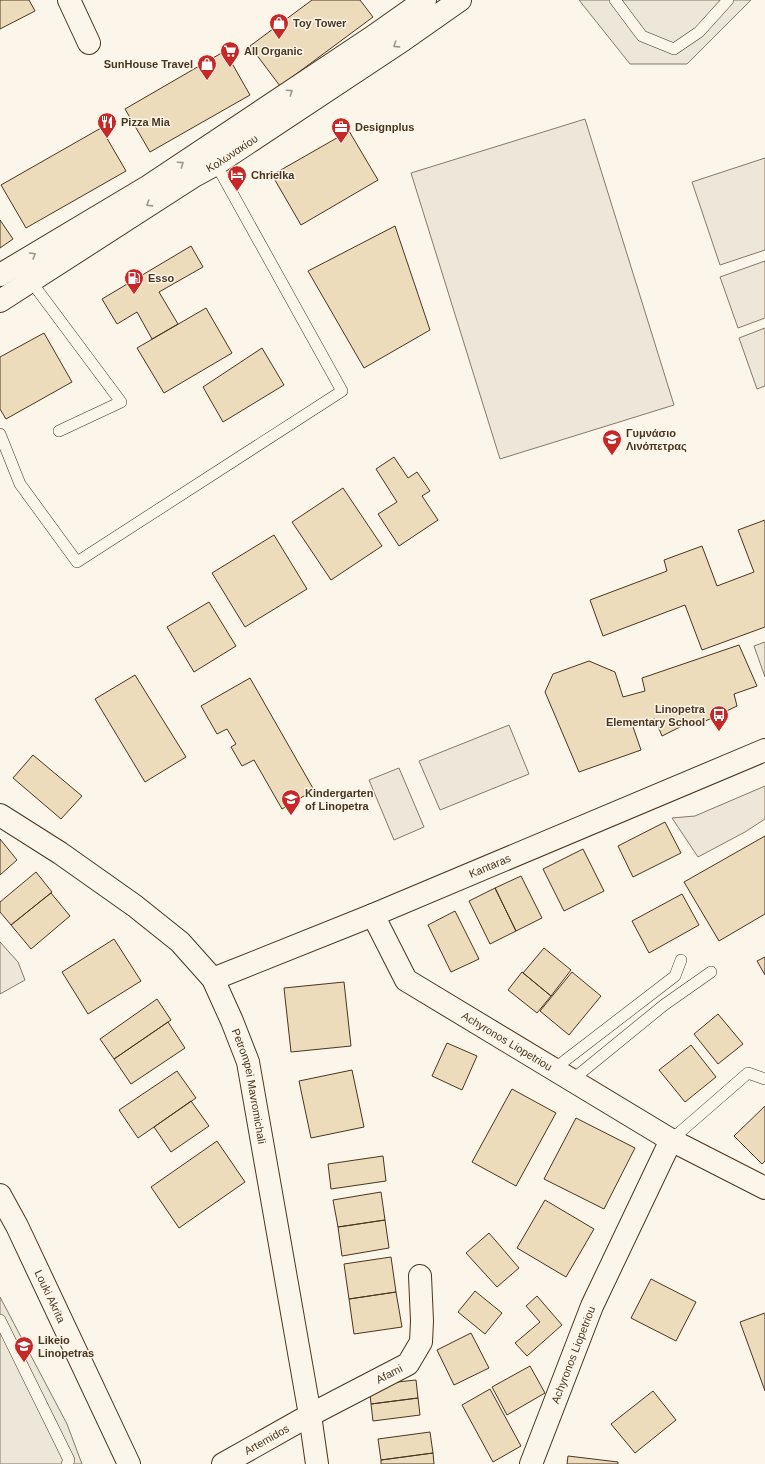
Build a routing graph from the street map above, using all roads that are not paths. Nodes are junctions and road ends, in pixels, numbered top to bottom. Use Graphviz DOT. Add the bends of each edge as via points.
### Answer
graph roads {
  1 [pos="69,0"];
  2 [pos="460,0"];
  3 [pos="615,0"];
  4 [pos="728,0"];
  5 [pos="422,7"];
  6 [pos="89,43"];
  7 [pos="216,164"];
  8 [pos="0,275"];
  9 [pos="30,280"];
  10 [pos="0,301"];
  11 [pos="59,431"];
  12 [pos="0,434"];
  13 [pos="765,750"];
  14 [pos="0,815"];
  15 [pos="373,915"];
  16 [pos="681,960"];
  17 [pos="711,972"];
  18 [pos="213,979"];
  19 [pos="554,1069"];
  20 [pos="765,1079"];
  21 [pos="572,1080"];
  22 [pos="671,1140"];
  23 [pos="765,1188"];
  24 [pos="0,1195"];
  25 [pos="420,1276"];
  26 [pos="0,1320"];
  27 [pos="310,1415"];
  28 [pos="67,1464"];
  29 [pos="129,1464"];
  30 [pos="223,1464"];
  31 [pos="317,1464"];
  32 [pos="531,1464"];
  1 -- 6 [label="street"];
  2 -- 5 [label="street, Κολωνακίου"];
  3 -- 4 [label="lane" via="642,36 674,49 698,32"];
  5 -- 7 [label="street, Κολωνακίου, one-way" via="403,40"];
  8 -- 5 [label="street, Κολωνακίου, one-way" via="149,186"];
  7 -- 9 [label="street, Κολωνακίου, one-way"];
  7 -- 12 [label="lane" via="342,391 76,562 20,484"];
  9 -- 10 [label="street, Κολωνακίου"];
  9 -- 11 [label="lane" via="121,402"];
  13 -- 15 [label="street, Kantaras"];
  14 -- 18 [label="street, Petrompei Mavromichali" via="143,911 180,942"];
  15 -- 18 [label="street, Kantaras"];
  15 -- 19 [label="street, Achyronos Liopetriou" via="406,980"];
  16 -- 19 [label="lane" via="675,976"];
  17 -- 21 [label="lane" via="664,1005"];
  18 -- 27 [label="street, Petrompei Mavromichali" via="248,1062"];
  19 -- 21 [label="street, Achyronos Liopetriou"];
  20 -- 22 [label="lane" via="748,1073"];
  21 -- 22 [label="street, Achyronos Liopetriou"];
  22 -- 23 [label="street, Achyronos Liopetriou"];
  22 -- 32 [label="street, Achyronos Liopetriou" via="592,1306"];
  24 -- 29 [label="street, Louki Akrita"];
  25 -- 27 [label="street, Afami" via="421,1342 408,1364"];
  26 -- 28 [label="lane" via="69,1460"];
  27 -- 30 [label="street, Artemidos"];
  27 -- 31 [label="street, Petrompei Mavromichali"];
}
